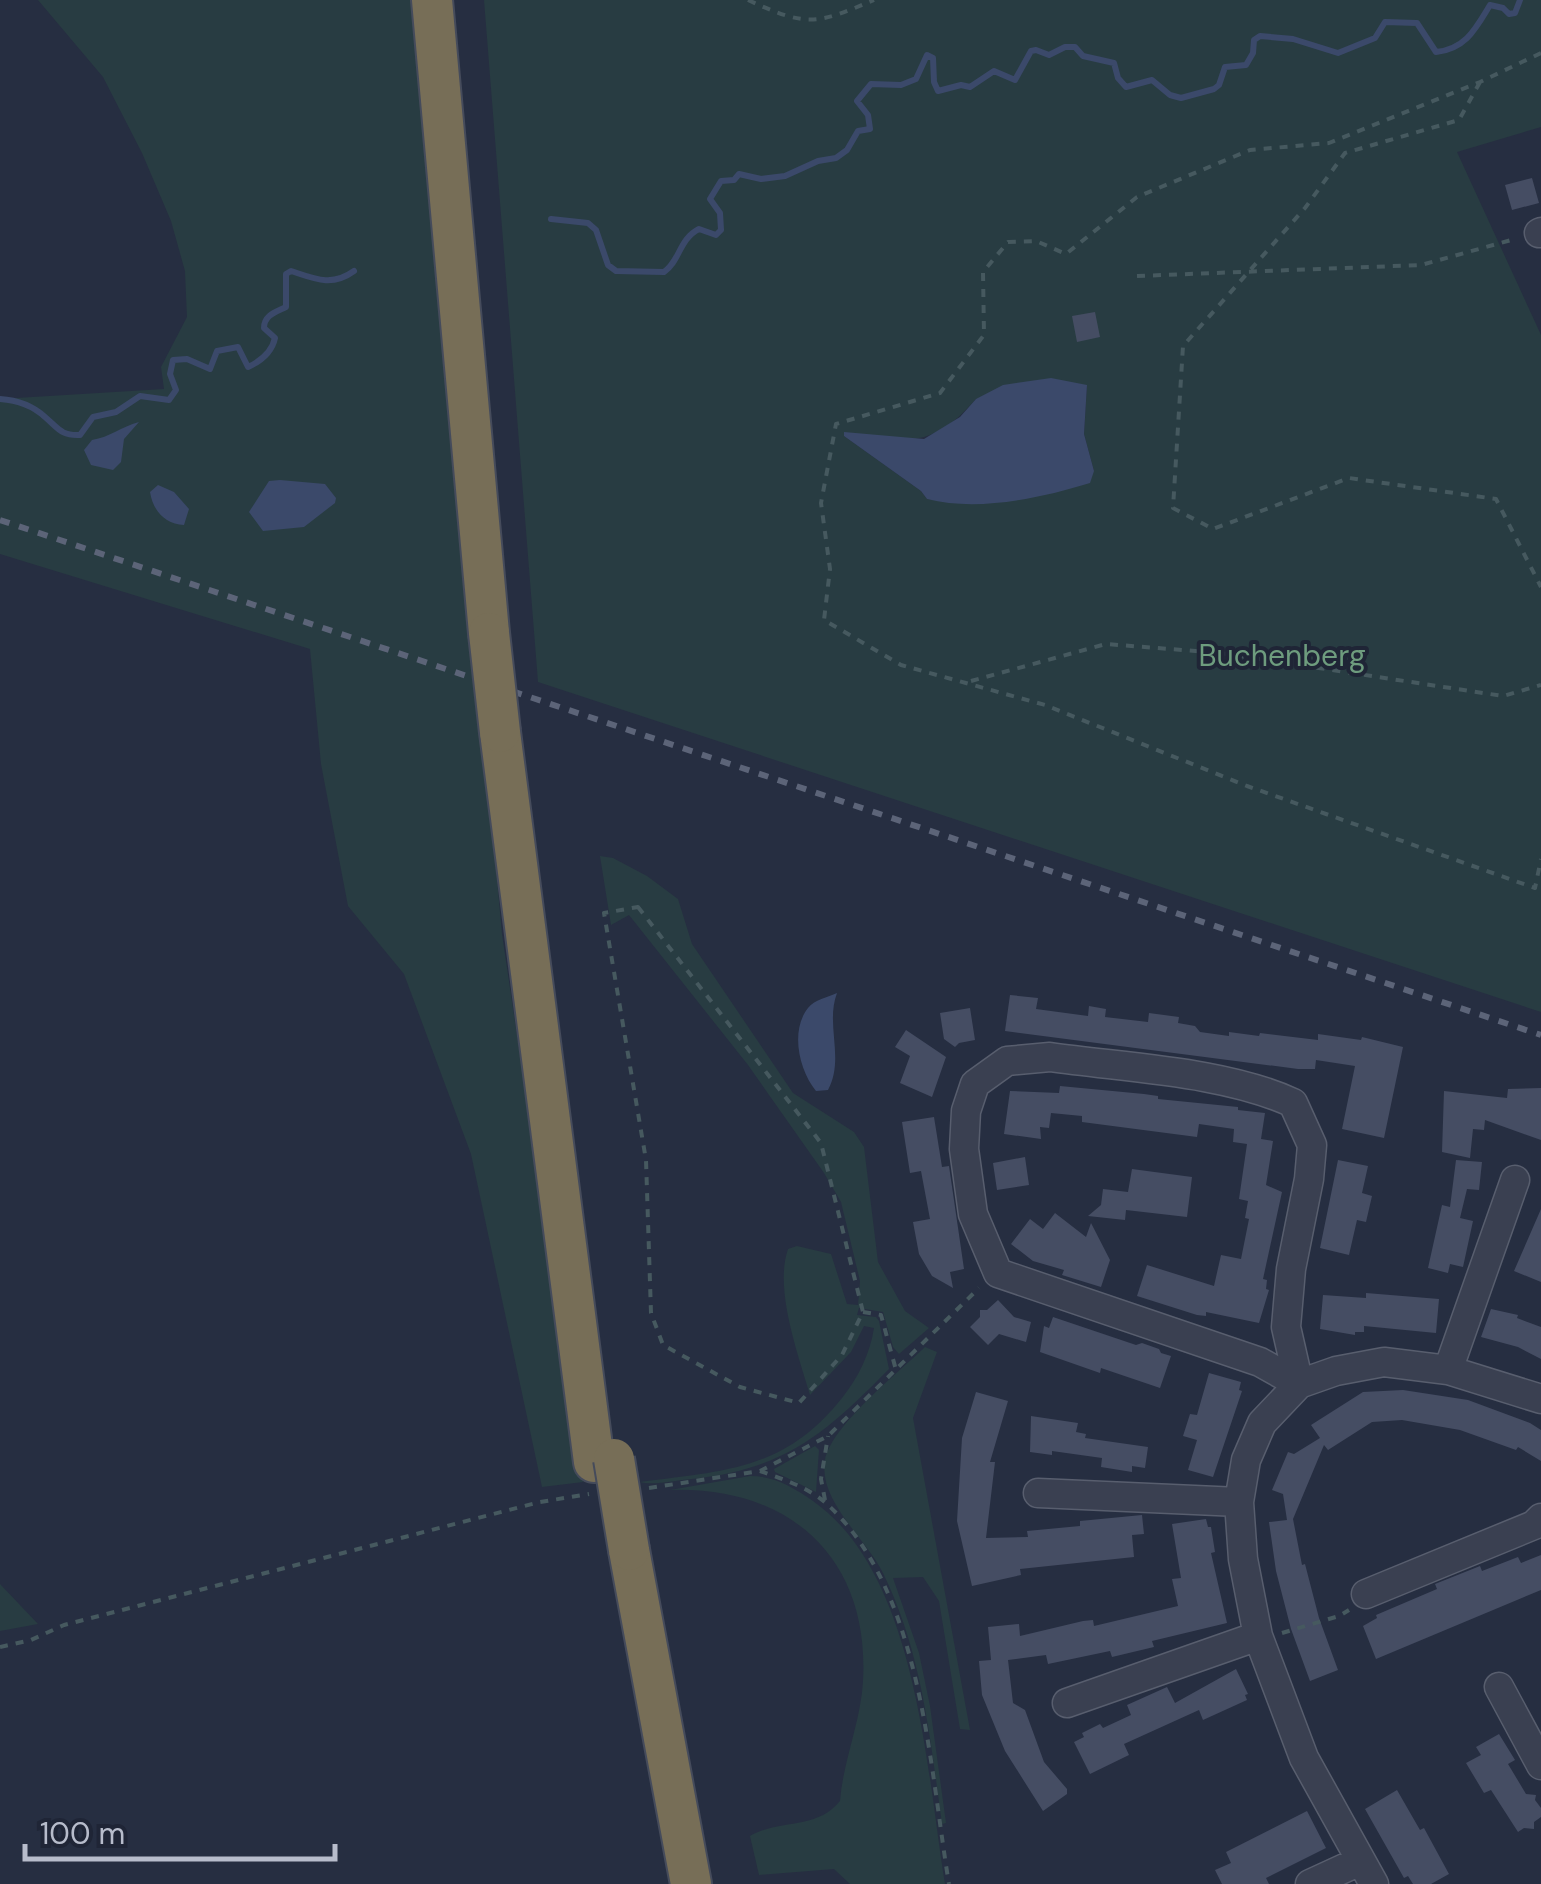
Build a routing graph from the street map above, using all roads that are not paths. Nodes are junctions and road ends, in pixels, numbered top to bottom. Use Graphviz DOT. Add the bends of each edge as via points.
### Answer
graph roads {
  1 [pos="432,0"];
  2 [pos="453,0"];
  3 [pos="500,632"];
  4 [pos="1515,1180"];
  5 [pos="1448,1370"];
  6 [pos="1298,1384"];
  7 [pos="1541,1399"];
  8 [pos="1038,1493"];
  9 [pos="1239,1502"];
  10 [pos="1541,1518"];
  11 [pos="619,1551"];
  12 [pos="1366,1594"];
  13 [pos="1258,1636"];
  14 [pos="1500,1687"];
  15 [pos="1067,1702"];
  16 [pos="1541,1766"];
  17 [pos="1367,1872"];
  18 [pos="671,1884"];
  19 [pos="691,1884"];
  20 [pos="1310,1884"];
  1 -- 3 [label="highway"];
  2 -- 3 [label="highway"];
  3 -- 11 [label="highway, bridge"];
  4 -- 5 [label="street"];
  5 -- 6 [label="street" via="1384,1362"];
  5 -- 7 [label="street"];
  6 -- 6 [label="street" via="1286,1327 1312,1145 1293,1104 1234,1083 1050,1058 1007,1061 975,1084 964,1150 974,1214 998,1273 1260,1362"];
  6 -- 9 [label="street" via="1262,1422"];
  8 -- 9 [label="street"];
  9 -- 13 [label="street" via="1242,1559"];
  10 -- 12 [label="street"];
  11 -- 18 [label="highway"];
  11 -- 19 [label="highway"];
  13 -- 15 [label="street"];
  13 -- 17 [label="street" via="1304,1758"];
  14 -- 16 [label="street"];
  17 -- 20 [label="street"];
}
